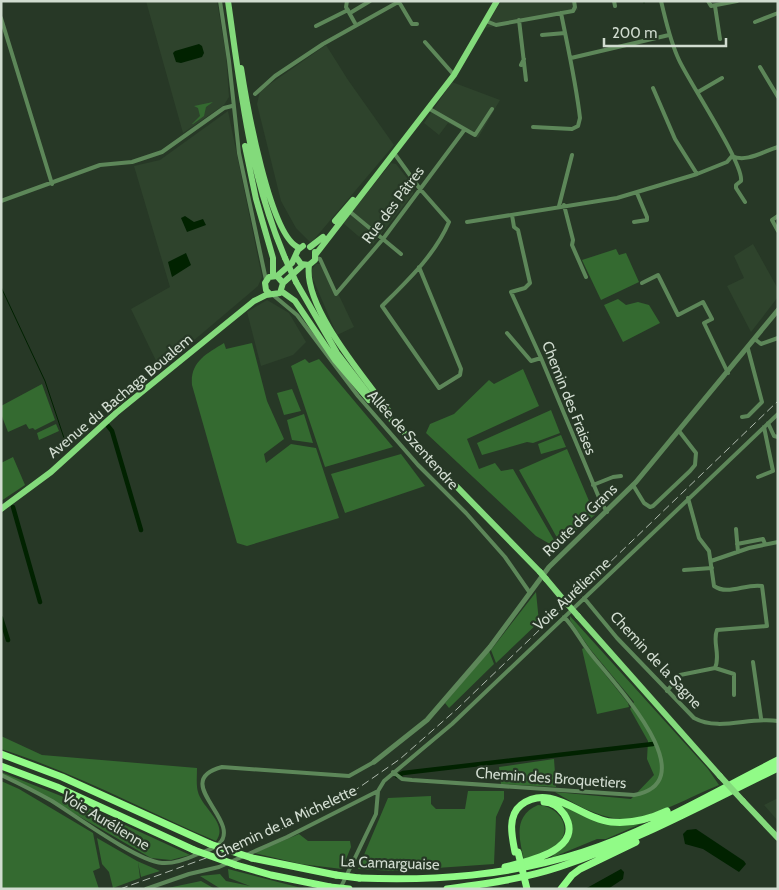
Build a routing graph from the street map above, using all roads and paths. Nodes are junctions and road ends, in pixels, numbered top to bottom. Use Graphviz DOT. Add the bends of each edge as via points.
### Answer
graph roads {
  1 [pos="220,1"];
  2 [pos="228,1"];
  3 [pos="347,1"];
  4 [pos="370,1"];
  5 [pos="497,1"];
  6 [pos="574,1"];
  7 [pos="661,1"];
  8 [pos="708,1"];
  9 [pos="737,1"];
  10 [pos="400,2"];
  11 [pos="715,6"];
  12 [pos="349,11"];
  13 [pos="561,13"];
  14 [pos="778,13"];
  15 [pos="1,18"];
  16 [pos="519,20"];
  17 [pos="486,21"];
  18 [pos="755,22"];
  19 [pos="417,24"];
  20 [pos="356,25"];
  21 [pos="316,26"];
  22 [pos="232,28"];
  23 [pos="565,33"];
  24 [pos="542,35"];
  25 [pos="669,35"];
  26 [pos="720,39"];
  27 [pos="425,42"];
  28 [pos="571,58"];
  29 [pos="524,59"];
  30 [pos="521,65"];
  31 [pos="760,67"];
  32 [pos="454,75"];
  33 [pos="722,78"];
  34 [pos="238,80"];
  35 [pos="526,80"];
  36 [pos="653,88"];
  37 [pos="698,92"];
  38 [pos="255,94"];
  39 [pos="778,97"];
  40 [pos="232,106"];
  41 [pos="428,108"];
  42 [pos="492,109"];
  43 [pos="533,127"];
  44 [pos="465,129"];
  45 [pos="778,147"];
  46 [pos="394,153"];
  47 [pos="572,155"];
  48 [pos="732,156"];
  49 [pos="697,174"];
  50 [pos="52,184"];
  51 [pos="420,189"];
  52 [pos="637,193"];
  53 [pos="1,201"];
  54 [pos="745,202"];
  55 [pos="564,205"];
  56 [pos="559,206"];
  57 [pos="348,209"];
  58 [pos="512,215"];
  59 [pos="778,216"];
  60 [pos="339,220"];
  61 [pos="467,222"];
  62 [pos="634,222"];
  63 [pos="778,231"];
  64 [pos="383,239"];
  65 [pos="310,247"];
  66 [pos="300,248"];
  67 [pos="401,254"];
  68 [pos="316,256"];
  69 [pos="296,257"];
  70 [pos="306,265"];
  71 [pos="419,267"];
  72 [pos="415,273"];
  73 [pos="424,275"];
  74 [pos="272,277"];
  75 [pos="586,277"];
  76 [pos="283,283"];
  77 [pos="642,283"];
  78 [pos="264,288"];
  79 [pos="276,293"];
  80 [pos="254,302"];
  81 [pos="778,310"];
  82 [pos="507,333"];
  83 [pos="778,338"];
  84 [pos="756,340"];
  85 [pos="748,349"];
  86 [pos="541,358"];
  87 [pos="728,373"];
  88 [pos="376,404"];
  89 [pos="778,414"];
  90 [pos="742,417"];
  91 [pos="766,425"];
  92 [pos="398,426"];
  93 [pos="679,431"];
  94 [pos="778,437"];
  95 [pos="621,476"];
  96 [pos="758,477"];
  97 [pos="594,485"];
  98 [pos="633,485"];
  99 [pos="688,498"];
  100 [pos="1,509"];
  101 [pos="608,512"];
  102 [pos="736,529"];
  103 [pos="778,542"];
  104 [pos="737,544"];
  105 [pos="765,544"];
  106 [pos="738,552"];
  107 [pos="711,561"];
  108 [pos="712,568"];
  109 [pos="684,570"];
  110 [pos="530,593"];
  111 [pos="584,598"];
  112 [pos="564,617"];
  113 [pos="753,662"];
  114 [pos="715,668"];
  115 [pos="667,691"];
  116 [pos="734,695"];
  117 [pos="761,718"];
  118 [pos="778,721"];
  119 [pos="1,754"];
  120 [pos="778,760"];
  121 [pos="374,762"];
  122 [pos="1,766"];
  123 [pos="778,768"];
  124 [pos="393,772"];
  125 [pos="1,775"];
  126 [pos="379,789"];
  127 [pos="718,790"];
  128 [pos="708,803"];
  129 [pos="778,838"];
  130 [pos="517,852"];
  131 [pos="436,879"];
  132 [pos="330,887"];
  133 [pos="146,889"];
  134 [pos="341,889"];
  135 [pos="350,889"];
  136 [pos="447,889"];
  137 [pos="525,889"];
  138 [pos="561,889"];
  1 -- 40 [label="street"];
  2 -- 22 [label="main road"];
  3 -- 12 [label="street"];
  4 -- 12 [label="street"];
  5 -- 17 [label="main road"];
  6 -- 13 [label="street" via="572,11"];
  7 -- 25 [label="street"];
  8 -- 11 [label="street" via="709,6"];
  9 -- 11 [label="street"];
  10 -- 19 [label="street" via="412,24"];
  10 -- 20 [label="street"];
  11 -- 26 [label="street"];
  12 -- 20 [label="street"];
  12 -- 21 [label="street"];
  13 -- 16 [label="street"];
  13 -- 23 [label="street"];
  14 -- 18 [label="street"];
  15 -- 50 [label="street"];
  16 -- 17 [label="street" via="496,24"];
  16 -- 29 [label="street"];
  17 -- 32 [label="main road"];
  20 -- 38 [label="street" via="275,76"];
  22 -- 34 [label="main road"];
  22 -- 66 [label="main road" via="254,140 270,197 290,242"];
  23 -- 24 [label="street"];
  23 -- 28 [label="street"];
  25 -- 28 [label="street"];
  25 -- 37 [label="street"];
  27 -- 32 [label="street"];
  28 -- 43 [label="street" via="580,118 578,126 572,129"];
  29 -- 30 [label="street"];
  29 -- 35 [label="street"];
  31 -- 39 [label="street"];
  32 -- 41 [label="main road"];
  33 -- 37 [label="street"];
  34 -- 74 [label="main road" via="246,151 273,258"];
  34 -- 88 [label="main road, bridge" via="255,173 285,258 334,347"];
  36 -- 49 [label="street" via="676,139"];
  37 -- 48 [label="street"];
  40 -- 50 [label="street" via="224,108 162,152 132,162 100,165"];
  40 -- 74 [label="street" via="264,270"];
  41 -- 44 [label="street"];
  41 -- 46 [label="main road"];
  42 -- 44 [label="street" via="475,135"];
  44 -- 51 [label="street, Rue des Pâtres"];
  45 -- 48 [label="street" via="748,158"];
  46 -- 51 [label="street"];
  46 -- 57 [label="main road"];
  47 -- 56 [label="street"];
  48 -- 49 [label="street" via="727,162"];
  48 -- 54 [label="street" via="742,177 736,188"];
  49 -- 52 [label="street"];
  50 -- 53 [label="street"];
  51 -- 64 [label="street, Rue des Pâtres"];
  51 -- 71 [label="street" via="449,222"];
  52 -- 55 [label="street"];
  52 -- 62 [label="street" via="647,220"];
  55 -- 56 [label="street"];
  55 -- 75 [label="street" via="572,244"];
  56 -- 58 [label="street"];
  57 -- 60 [label="main road"];
  57 -- 64 [label="street"];
  58 -- 61 [label="street"];
  58 -- 86 [label="street, Chemin des Fraises" via="530,283 511,292"];
  59 -- 63 [label="street" via="772,220"];
  60 -- 65 [label="main road"];
  60 -- 68 [label="main road"];
  64 -- 67 [label="street"];
  64 -- 68 [label="street, Rue des Pâtres" via="336,294"];
  65 -- 66 [label="main road"];
  65 -- 68 [label="main road"];
  66 -- 69 [label="main road"];
  68 -- 70 [label="main road"];
  69 -- 70 [label="main road"];
  69 -- 74 [label="main road"];
  70 -- 76 [label="main road"];
  70 -- 92 [label="main road" via="310,287 334,336"];
  71 -- 72 [label="street"];
  71 -- 73 [label="street"];
  72 -- 73 [label="street"];
  72 -- 73 [label="street" via="382,306 439,388 460,375 461,369"];
  74 -- 76 [label="main road"];
  74 -- 78 [label="main road"];
  76 -- 79 [label="main road"];
  77 -- 87 [label="street" via="658,275 678,315 704,302 712,319 704,323"];
  78 -- 79 [label="main road"];
  78 -- 80 [label="main road"];
  79 -- 80 [label="main road"];
  79 -- 88 [label="main road" via="295,301 320,340 362,394"];
  79 -- 110 [label="street, Allée de Szentendre" via="280,301 297,315 358,396 505,557"];
  80 -- 100 [label="main road, Avenue du Bachaga Boualem"];
  81 -- 84 [label="street, Route de Grans"];
  82 -- 86 [label="street" via="531,362"];
  83 -- 84 [label="street" via="760,344"];
  84 -- 85 [label="street, Route de Grans"];
  85 -- 87 [label="street, Route de Grans"];
  85 -- 90 [label="street" via="762,402 748,416"];
  86 -- 97 [label="street, Chemin des Fraises"];
  87 -- 93 [label="street, Route de Grans"];
  88 -- 92 [label="main road"];
  89 -- 91 [label="street, Voie Aurélienne"];
  91 -- 94 [label="street"];
  91 -- 96 [label="street" via="773,469 770,474"];
  91 -- 99 [label="street, Voie Aurélienne"];
  92 -- 129 [label="main road, bridge" via="540,572"];
  93 -- 98 [label="street, Route de Grans"];
  93 -- 98 [label="street" via="696,453 695,465 690,471 650,507"];
  95 -- 97 [label="street" via="613,476"];
  97 -- 101 [label="street, Chemin des Fraises"];
  98 -- 101 [label="street, Route de Grans"];
  99 -- 107 [label="street" via="699,538 709,551"];
  99 -- 111 [label="street, Voie Aurélienne"];
  101 -- 110 [label="street, Route de Grans" via="563,552"];
  102 -- 104 [label="street"];
  103 -- 105 [label="street"];
  104 -- 105 [label="street" via="762,539"];
  104 -- 106 [label="street"];
  105 -- 106 [label="street"];
  106 -- 107 [label="street"];
  107 -- 108 [label="street"];
  108 -- 109 [label="street"];
  108 -- 114 [label="street" via="716,588 762,586 767,626 717,630"];
  110 -- 121 [label="street, Route de Grans" via="490,647 427,720"];
  111 -- 112 [label="street, Voie Aurélienne"];
  111 -- 115 [label="street, Chemin de la Sagne"];
  112 -- 124 [label="street, Voie Aurélienne" via="452,724"];
  112 -- 124 [label="street, Chemin des Broquetiers" via="633,704 653,740 662,769 661,781 656,787 634,795 412,780 402,779"];
  113 -- 117 [label="street"];
  114 -- 115 [label="street" via="680,675"];
  114 -- 116 [label="street" via="734,674"];
  115 -- 117 [label="street, Chemin de la Sagne" via="701,722 723,724"];
  117 -- 118 [label="street, Chemin de la Sagne"];
  119 -- 131 [label="highway, La Camarguaise, bridge" via="62,777 210,844 252,858 336,876"];
  120 -- 127 [label="highway, La Camarguaise"];
  121 -- 125 [label="street, Voie Aurélienne" via="348,776 213,769 203,781 204,792 224,826 222,840 210,850 170,863 145,858 50,800"];
  122 -- 132 [label="highway, La Camarguaise, bridge" via="57,787 194,850 271,875"];
  123 -- 128 [label="highway, La Camarguaise"];
  124 -- 126 [label="street, Voie Aurélienne"];
  126 -- 133 [label="street, Chemin de la Michelette" via="287,837 219,867"];
  126 -- 134 [label="street" via="376,814"];
  127 -- 130 [label="highway" via="654,816 626,822 593,817 556,800 529,800 518,808 512,821"];
  127 -- 131 [label="highway, La Camarguaise" via="636,831 566,857 505,872"];
  128 -- 136 [label="highway, La Camarguaise" via="631,840 557,868 514,879"];
  128 -- 138 [label="highway" via="580,869"];
  130 -- 131 [label="highway" via="516,820 521,812 538,802 558,807 564,814 568,831 562,843 551,853 490,870"];
  130 -- 137 [label="highway, bridge"];
  132 -- 134 [label="highway, bridge"];
  132 -- 135 [label="highway, La Camarguaise, bridge"];
}
